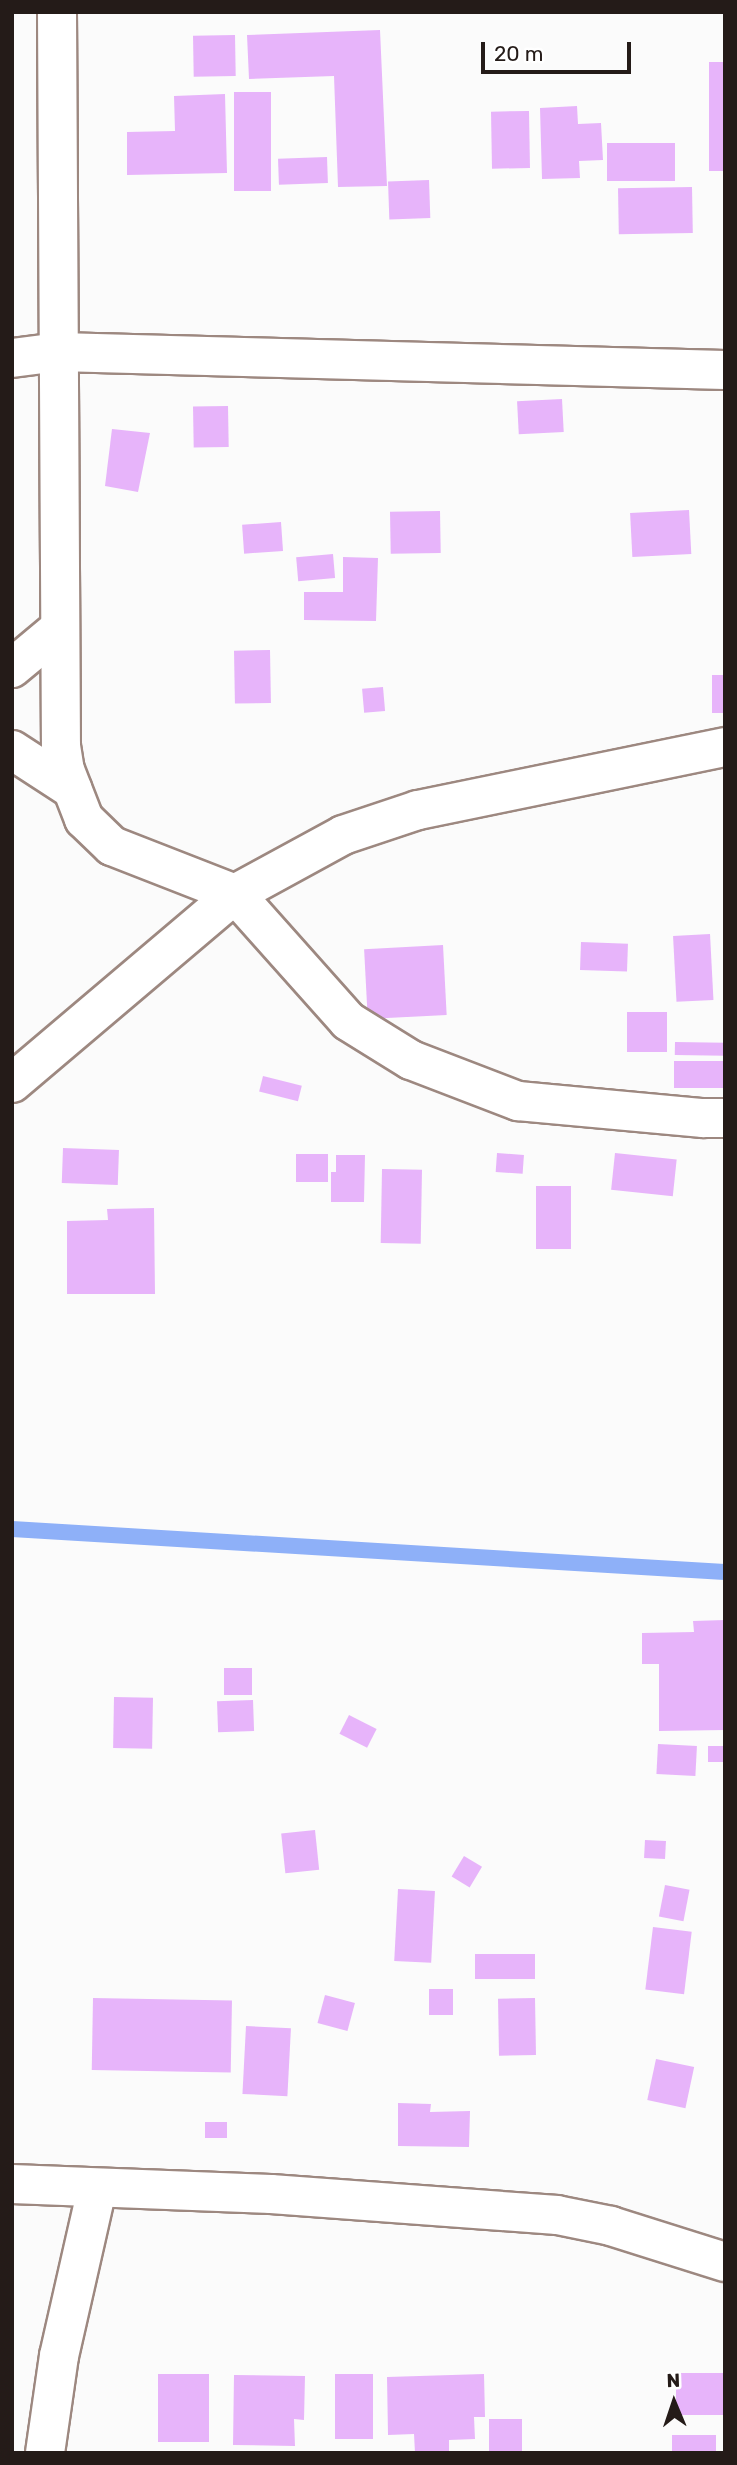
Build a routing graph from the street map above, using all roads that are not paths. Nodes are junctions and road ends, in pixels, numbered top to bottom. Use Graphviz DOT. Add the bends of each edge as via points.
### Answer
graph roads {
  1 [pos="57,12"];
  2 [pos="59,352"];
  3 [pos="12,358"];
  4 [pos="725,370"];
  5 [pos="60,628"];
  6 [pos="12,668"];
  7 [pos="725,747"];
  8 [pos="12,750"];
  9 [pos="72,789"];
  10 [pos="234,894"];
  11 [pos="12,1083"];
  12 [pos="725,1118"];
  13 [pos="12,2184"];
  14 [pos="97,2189"];
  15 [pos="725,2262"];
  16 [pos="45,2453"];
  1 -- 2 [label="street"];
  2 -- 3 [label="street"];
  2 -- 4 [label="street"];
  2 -- 5 [label="street"];
  5 -- 6 [label="street"];
  5 -- 9 [label="street" via="61,746"];
  7 -- 10 [label="street" via="418,810 343,835"];
  8 -- 9 [label="street"];
  9 -- 10 [label="street" via="84,819 112,846"];
  10 -- 11 [label="street"];
  10 -- 12 [label="street" via="348,1021 411,1060 518,1101"];
  13 -- 14 [label="street"];
  14 -- 15 [label="street" via="271,2194 557,2215 623,2229"];
  14 -- 16 [label="street" via="59,2356"];
}
